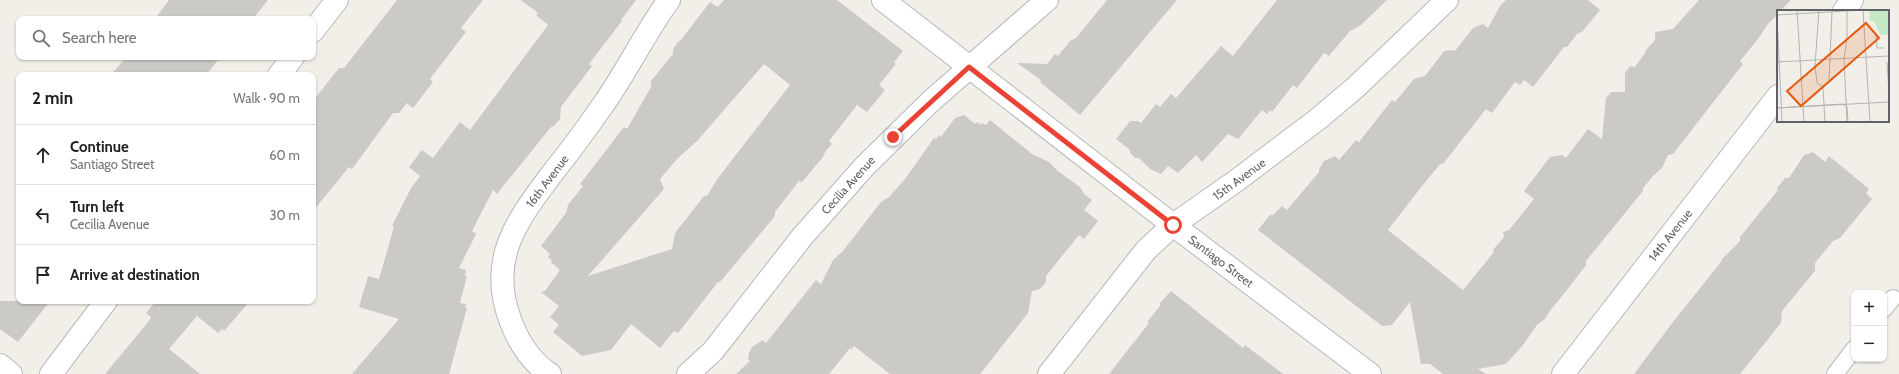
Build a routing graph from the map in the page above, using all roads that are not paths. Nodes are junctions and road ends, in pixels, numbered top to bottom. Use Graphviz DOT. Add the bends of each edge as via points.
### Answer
graph roads {
  1 [pos="337,0"];
  2 [pos="669,0"];
  3 [pos="883,0"];
  4 [pos="1047,0"];
  5 [pos="1447,0"];
  6 [pos="1852,0"];
  7 [pos="1845,10"];
  8 [pos="316,27"];
  9 [pos="291,60"];
  10 [pos="969,67"];
  11 [pos="281,72"];
  12 [pos="1777,97"];
  13 [pos="1173,225"];
  14 [pos="104,304"];
  15 [pos="1851,353"];
  16 [pos="0,365"];
  17 [pos="542,372"];
  18 [pos="11,374"];
  19 [pos="51,374"];
  20 [pos="688,374"];
  21 [pos="1049,374"];
  22 [pos="1370,374"];
  23 [pos="1563,374"];
  24 [pos="1835,374"];
  1 -- 8 [label="street"];
  2 -- 17 [label="street, 16th Avenue" via="609,97 517,222 508,243 502,267 502,290 507,312 516,334"];
  3 -- 10 [label="street, Santiago Street"];
  4 -- 10 [label="street, Cecilia Avenue"];
  5 -- 13 [label="street, 15th Avenue" via="1356,87 1318,119"];
  6 -- 7 [label="street"];
  9 -- 11 [label="street"];
  10 -- 13 [label="street, Santiago Street"];
  10 -- 20 [label="street, Cecilia Avenue" via="931,100 864,167 784,258 713,351"];
  12 -- 23 [label="street, 14th Avenue"];
  13 -- 21 [label="street, 15th Avenue" via="1146,250"];
  13 -- 22 [label="street, Santiago Street"];
  14 -- 19 [label="street"];
  15 -- 24 [label="lane"];
  16 -- 18 [label="street"];
}
